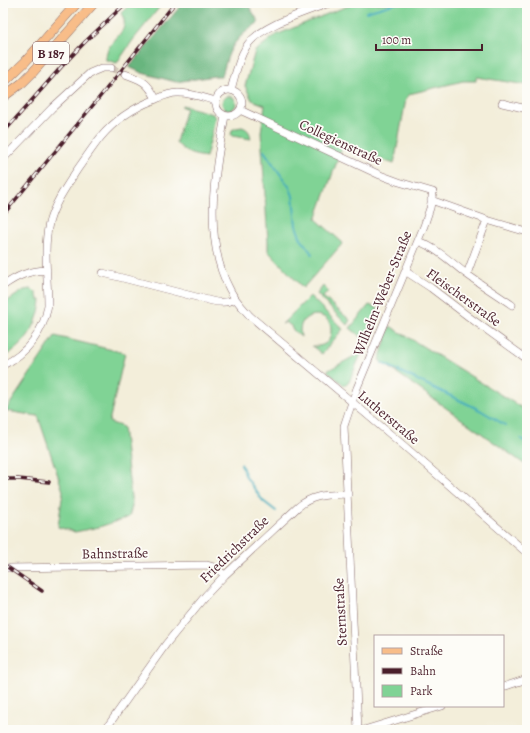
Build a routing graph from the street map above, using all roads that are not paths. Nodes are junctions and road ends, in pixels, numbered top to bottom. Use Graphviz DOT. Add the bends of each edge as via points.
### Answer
graph roads {
  1 [pos="77,3"];
  2 [pos="94,3"];
  3 [pos="329,3"];
  4 [pos="111,68"];
  5 [pos="125,74"];
  6 [pos="3,83"];
  7 [pos="232,90"];
  8 [pos="3,97"];
  9 [pos="156,99"];
  10 [pos="216,101"];
  11 [pos="502,103"];
  12 [pos="527,109"];
  13 [pos="240,110"];
  14 [pos="225,116"];
  15 [pos="3,159"];
  16 [pos="433,192"];
  17 [pos="431,200"];
  18 [pos="487,220"];
  19 [pos="527,232"];
  20 [pos="418,241"];
  21 [pos="47,270"];
  22 [pos="405,271"];
  23 [pos="103,273"];
  24 [pos="467,274"];
  25 [pos="3,286"];
  26 [pos="235,299"];
  27 [pos="512,305"];
  28 [pos="527,359"];
  29 [pos="3,365"];
  30 [pos="352,402"];
  31 [pos="348,494"];
  32 [pos="527,553"];
  33 [pos="3,568"];
  34 [pos="225,575"];
  35 [pos="527,679"];
  36 [pos="504,687"];
  37 [pos="439,707"];
  38 [pos="105,730"];
  39 [pos="358,730"];
  40 [pos="364,730"];
  1 -- 6 [label="main road, B 187"];
  2 -- 8 [label="main road, B 187" via="40,65"];
  3 -- 7 [label="street" via="272,26 255,36 239,60"];
  4 -- 15 [label="street" via="102,68 90,74 52,108"];
  5 -- 9 [label="street" via="146,84"];
  7 -- 10 [label="street" via="221,92"];
  7 -- 13 [label="street" via="241,98"];
  9 -- 10 [label="street" via="181,93"];
  9 -- 21 [label="street" via="113,124 96,143 72,178 57,203 49,224"];
  10 -- 14 [label="street" via="217,110"];
  11 -- 12 [label="street"];
  13 -- 14 [label="street" via="236,115"];
  13 -- 16 [label="street, Collegienstraße" via="380,175"];
  14 -- 26 [label="street, Lutherstraße" via="214,182 213,220 222,271"];
  16 -- 17 [label="street, Wilhelm-Weber-Straße"];
  17 -- 18 [label="street"];
  17 -- 20 [label="street, Wilhelm-Weber-Straße"];
  18 -- 19 [label="street"];
  18 -- 24 [label="street"];
  20 -- 22 [label="street, Wilhelm-Weber-Straße"];
  20 -- 24 [label="street" via="438,252"];
  21 -- 25 [label="street" via="25,273"];
  21 -- 29 [label="street" via="48,305 41,328 26,349"];
  22 -- 28 [label="street, Fleischerstraße"];
  22 -- 30 [label="street, Wilhelm-Weber-Straße"];
  23 -- 26 [label="street" via="212,302"];
  24 -- 27 [label="street"];
  26 -- 30 [label="street, Lutherstraße" via="250,316"];
  30 -- 31 [label="street" via="344,430"];
  30 -- 32 [label="street, Lutherstraße"];
  31 -- 34 [label="street, Friedrichstraße" via="322,495 306,500"];
  31 -- 39 [label="street, Sternstraße"];
  33 -- 34 [label="street, Bahnstraße" via="211,565"];
  34 -- 38 [label="street, Friedrichstraße" via="176,630"];
  35 -- 36 [label="street"];
  37 -- 40 [label="street"];
}
